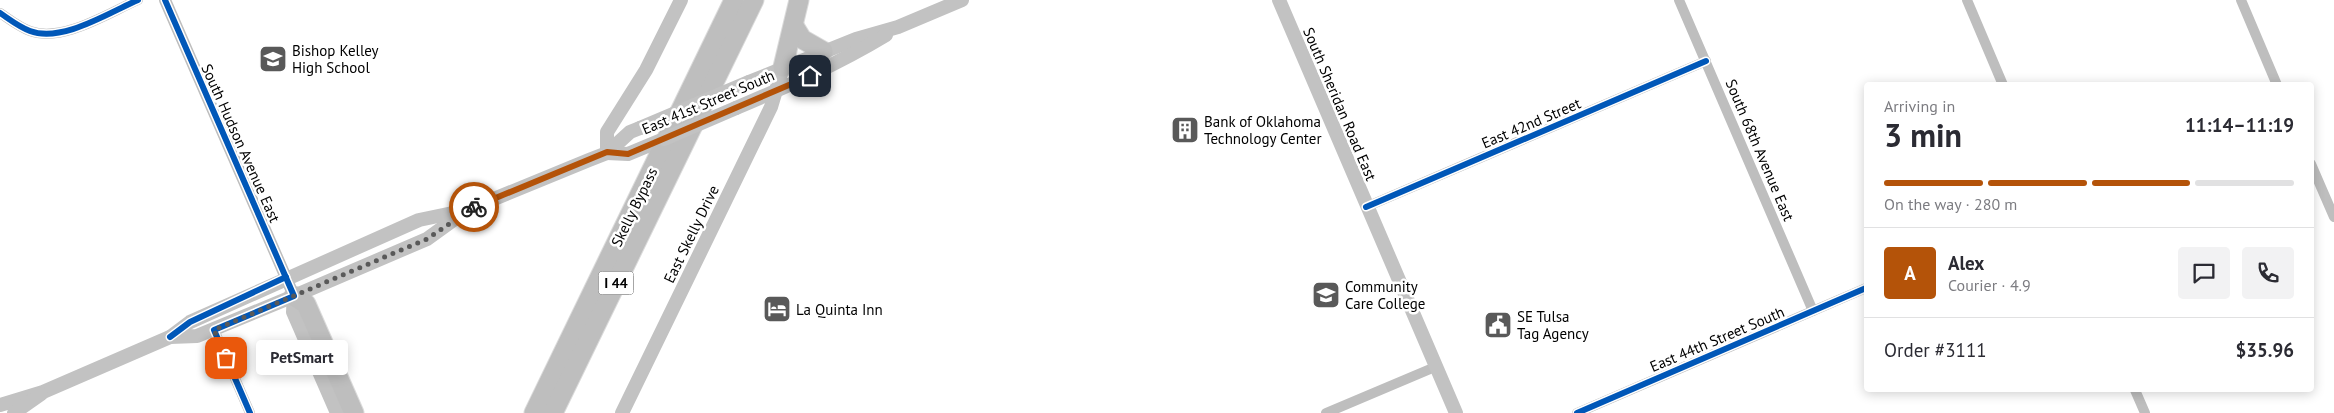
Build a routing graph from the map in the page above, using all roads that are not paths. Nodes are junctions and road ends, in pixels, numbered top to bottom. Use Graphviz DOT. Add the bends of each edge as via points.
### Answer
graph roads {
  1 [pos="138,0"];
  2 [pos="165,0"];
  3 [pos="681,0"];
  4 [pos="734,0"];
  5 [pos="754,0"];
  6 [pos="800,0"];
  7 [pos="962,0"];
  8 [pos="1279,0"];
  9 [pos="1679,0"];
  10 [pos="1967,0"];
  11 [pos="2241,0"];
  12 [pos="0,12"];
  13 [pos="794,26"];
  14 [pos="898,28"];
  15 [pos="823,51"];
  16 [pos="1706,61"];
  17 [pos="784,67"];
  18 [pos="2002,82"];
  19 [pos="2276,82"];
  20 [pos="774,92"];
  21 [pos="607,152"];
  22 [pos="2314,171"];
  23 [pos="1366,207"];
  24 [pos="467,210"];
  25 [pos="2334,217"];
  26 [pos="286,278"];
  27 [pos="1864,289"];
  28 [pos="294,296"];
  29 [pos="1813,312"];
  30 [pos="214,330"];
  31 [pos="170,337"];
  32 [pos="1435,366"];
  33 [pos="43,392"];
  34 [pos="2136,392"];
  35 [pos="0,405"];
  36 [pos="14,413"];
  37 [pos="250,413"];
  38 [pos="337,413"];
  39 [pos="354,413"];
  40 [pos="534,413"];
  41 [pos="553,413"];
  42 [pos="622,413"];
  43 [pos="1326,413"];
  44 [pos="1456,413"];
  45 [pos="1577,413"];
  46 [pos="2145,413"];
  1 -- 12 [label="street" via="55,34 30,31"];
  2 -- 26 [label="street, South Hudson Avenue East"];
  3 -- 21 [label="main road" via="646,70 607,132"];
  4 -- 40 [label="highway, Skelly Bypass / I 44"];
  5 -- 41 [label="highway, Skelly Bypass / I 44"];
  6 -- 13 [label="highway"];
  7 -- 14 [label="main road, East 41st Street South"];
  8 -- 23 [label="main road, South Sheridan Road East"];
  9 -- 16 [label="street, South 68th Avenue East"];
  10 -- 18 [label="street"];
  11 -- 19 [label="street"];
  13 -- 15 [label="highway" via="802,39"];
  13 -- 17 [label="highway"];
  14 -- 15 [label="main road, East 41st Street South"];
  14 -- 20 [label="main road, East 41st Street South" via="860,51"];
  15 -- 17 [label="main road, East 41st Street South"];
  16 -- 23 [label="street, East 42nd Street"];
  16 -- 29 [label="street, South 68th Avenue East"];
  17 -- 20 [label="main road, East Skelly Drive"];
  17 -- 21 [label="main road, East 41st Street South, bridge" via="630,132"];
  20 -- 21 [label="main road, East 41st Street South, bridge" via="628,154"];
  20 -- 42 [label="main road, East Skelly Drive" via="771,107"];
  21 -- 24 [label="main road, East 41st Street South"];
  22 -- 25 [label="street"];
  23 -- 32 [label="main road, South Sheridan Road East"];
  24 -- 26 [label="main road, East 41st Street South" via="419,220"];
  24 -- 28 [label="main road, East 41st Street South" via="427,239"];
  26 -- 28 [label="street, South Hudson Avenue East"];
  26 -- 31 [label="main road, East 41st Street South" via="190,322"];
  27 -- 29 [label="street, East 44th Street South"];
  28 -- 30 [label="main road, East 41st Street South"];
  28 -- 38 [label="main road" via="293,312"];
  28 -- 39 [label="highway" via="306,304"];
  29 -- 45 [label="street, East 44th Street South"];
  30 -- 31 [label="main road, East 41st Street South" via="196,336"];
  30 -- 37 [label="street"];
  31 -- 33 [label="main road, East 41st Street South"];
  32 -- 43 [label="street"];
  32 -- 44 [label="main road, South Sheridan Road East"];
  33 -- 35 [label="main road, East 41st Street South"];
  33 -- 36 [label="main road, East 41st Street South"];
  34 -- 46 [label="street"];
}
